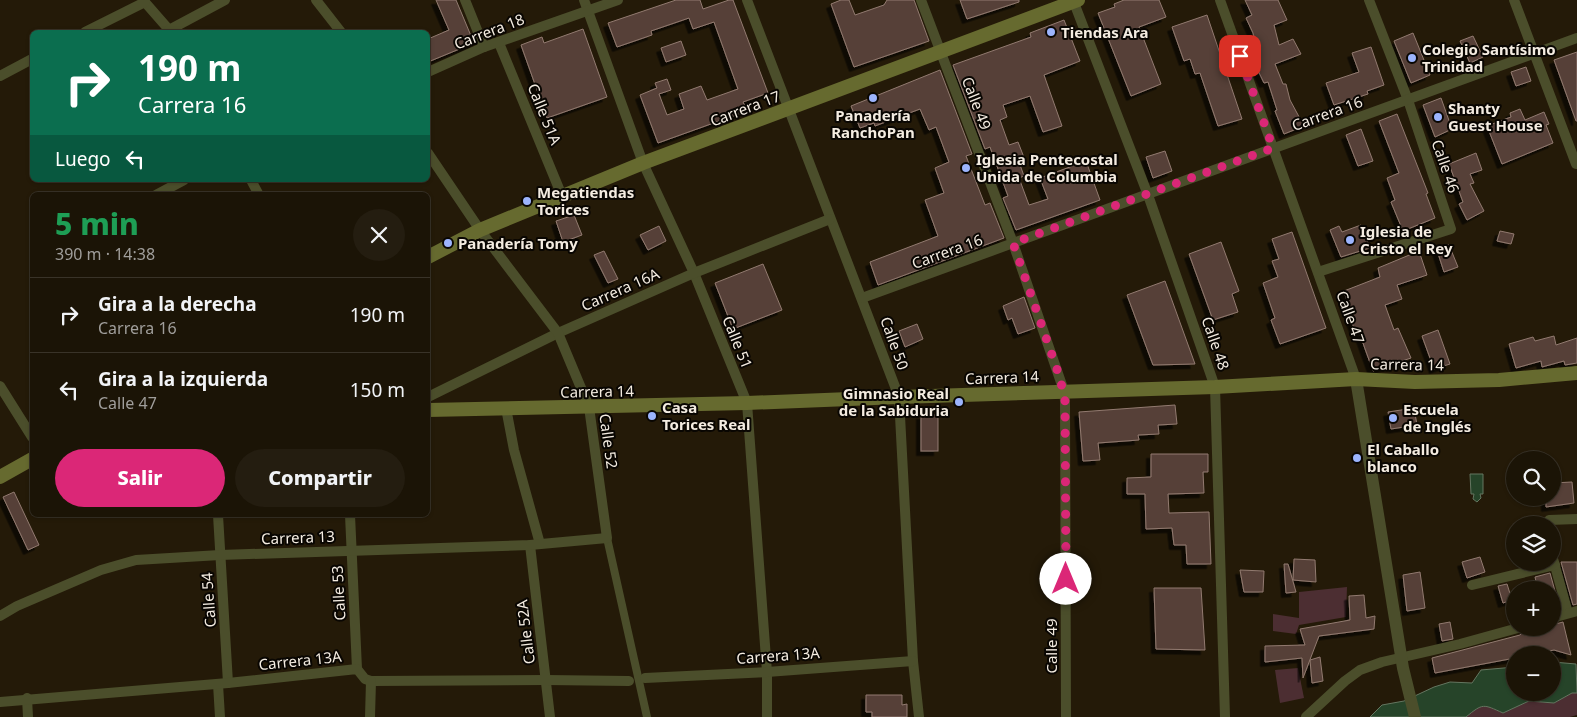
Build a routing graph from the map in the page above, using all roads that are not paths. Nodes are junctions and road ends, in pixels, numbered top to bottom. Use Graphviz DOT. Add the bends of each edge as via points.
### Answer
graph roads {
  1 [pos="225,0"];
  2 [pos="316,0"];
  3 [pos="464,0"];
  4 [pos="584,0"];
  5 [pos="618,0"];
  6 [pos="747,0"];
  7 [pos="921,0"];
  8 [pos="1220,0"];
  9 [pos="1369,0"];
  10 [pos="1514,0"];
  11 [pos="144,1"];
  12 [pos="1074,1"];
  13 [pos="588,11"];
  14 [pos="89,30"];
  15 [pos="169,30"];
  16 [pos="172,30"];
  17 [pos="339,30"];
  18 [pos="1577,38"];
  19 [pos="499,43"];
  20 [pos="484,47"];
  21 [pos="941,52"];
  22 [pos="1534,54"];
  23 [pos="30,60"];
  24 [pos="430,71"];
  25 [pos="0,76"];
  26 [pos="1408,100"];
  27 [pos="788,109"];
  28 [pos="1273,148"];
  29 [pos="430,156"];
  30 [pos="643,163"];
  31 [pos="1576,164"];
  32 [pos="180,182"];
  33 [pos="162,192"];
  34 [pos="1148,195"];
  35 [pos="562,196"];
  36 [pos="830,219"];
  37 [pos="480,230"];
  38 [pos="1013,243"];
  39 [pos="430,256"];
  40 [pos="1318,272"];
  41 [pos="694,273"];
  42 [pos="862,298"];
  43 [pos="558,333"];
  44 [pos="1577,374"];
  45 [pos="1356,379"];
  46 [pos="0,386"];
  47 [pos="1215,387"];
  48 [pos="1064,391"];
  49 [pos="430,396"];
  50 [pos="899,397"];
  51 [pos="747,403"];
  52 [pos="589,407"];
  53 [pos="506,408"];
  54 [pos="430,410"];
  55 [pos="30,434"];
  56 [pos="30,460"];
  57 [pos="0,477"];
  58 [pos="218,517"];
  59 [pos="350,517"];
  60 [pos="1577,519"];
  61 [pos="1561,520"];
  62 [pos="607,538"];
  63 [pos="535,544"];
  64 [pos="351,550"];
  65 [pos="220,554"];
  66 [pos="1518,571"];
  67 [pos="1558,571"];
  68 [pos="1472,585"];
  69 [pos="1573,612"];
  70 [pos="0,616"];
  71 [pos="1506,631"];
  72 [pos="913,661"];
  73 [pos="1402,663"];
  74 [pos="357,669"];
  75 [pos="767,672"];
  76 [pos="645,678"];
  77 [pos="546,680"];
  78 [pos="371,681"];
  79 [pos="629,681"];
  80 [pos="223,683"];
  81 [pos="27,698"];
  82 [pos="0,702"];
  83 [pos="28,717"];
  84 [pos="220,717"];
  85 [pos="370,717"];
  86 [pos="550,717"];
  87 [pos="647,717"];
  88 [pos="767,717"];
  89 [pos="919,717"];
  90 [pos="1066,717"];
  91 [pos="1225,717"];
  92 [pos="1306,717"];
  93 [pos="1415,717"];
  1 -- 16 [label="street"];
  2 -- 17 [label="street"];
  3 -- 20 [label="street"];
  4 -- 13 [label="street, Calle 51"];
  5 -- 13 [label="street, Carrera 18"];
  6 -- 27 [label="street, Calle 50"];
  7 -- 21 [label="street, Calle 49"];
  8 -- 28 [label="street, Calle 47"];
  9 -- 26 [label="street, Calle 46"];
  10 -- 22 [label="street"];
  11 -- 14 [label="street"];
  11 -- 15 [label="street"];
  12 -- 21 [label="main road, Carrera 17"];
  12 -- 34 [label="street, Calle 48"];
  13 -- 19 [label="street, Carrera 18"];
  13 -- 30 [label="street, Calle 51"];
  18 -- 22 [label="street, Carrera 16"];
  19 -- 20 [label="street, Carrera 18"];
  19 -- 35 [label="street, Calle 51A"];
  20 -- 24 [label="street, Carrera 18"];
  21 -- 27 [label="main road, Carrera 17"];
  21 -- 38 [label="street, Calle 49"];
  22 -- 26 [label="street, Carrera 16"];
  22 -- 31 [label="street"];
  23 -- 25 [label="street"];
  26 -- 28 [label="street, Carrera 16"];
  26 -- 40 [label="street, Calle 46" via="1451,229"];
  27 -- 30 [label="main road, Carrera 17"];
  27 -- 36 [label="street, Calle 50"];
  28 -- 34 [label="street, Carrera 16"];
  28 -- 40 [label="street, Calle 47"];
  29 -- 37 [label="street, Calle 52"];
  30 -- 35 [label="main road, Carrera 17"];
  30 -- 41 [label="street, Calle 51"];
  32 -- 33 [label="street"];
  34 -- 38 [label="street, Carrera 16"];
  34 -- 47 [label="street, Calle 48"];
  35 -- 37 [label="main road, Carrera 17"];
  36 -- 41 [label="street, Carrera 16A"];
  36 -- 42 [label="street, Calle 50"];
  37 -- 39 [label="main road, Carrera 17"];
  37 -- 43 [label="street, Calle 52"];
  38 -- 42 [label="street, Carrera 16"];
  38 -- 48 [label="street, Calle 49"];
  40 -- 45 [label="street, Calle 47"];
  41 -- 43 [label="street, Carrera 16A"];
  41 -- 51 [label="street, Calle 51"];
  42 -- 50 [label="street, Calle 50"];
  43 -- 49 [label="street, Carrera 16A"];
  43 -- 52 [label="street, Calle 52"];
  44 -- 45 [label="main road, Carrera 14" via="1415,382"];
  45 -- 47 [label="main road, Carrera 14"];
  45 -- 73 [label="street, Calle 47"];
  46 -- 55 [label="street"];
  47 -- 48 [label="main road, Carrera 14"];
  47 -- 91 [label="street, Calle 48"];
  48 -- 50 [label="main road, Carrera 14"];
  48 -- 90 [label="street, Calle 49"];
  50 -- 51 [label="main road, Carrera 14"];
  50 -- 72 [label="street, Calle 50"];
  51 -- 52 [label="main road, Carrera 14"];
  51 -- 75 [label="street, Calle 51"];
  52 -- 53 [label="main road, Carrera 14"];
  52 -- 62 [label="street, Calle 52"];
  53 -- 54 [label="main road, Carrera 14"];
  53 -- 63 [label="street, Calle 52A"];
  56 -- 57 [label="main road"];
  58 -- 65 [label="street, Calle 54"];
  59 -- 64 [label="street, Calle 53"];
  60 -- 61 [label="street"];
  62 -- 63 [label="street, Carrera 13"];
  62 -- 87 [label="street, Calle 52"];
  63 -- 64 [label="street, Carrera 13"];
  63 -- 77 [label="street, Calle 52A"];
  64 -- 65 [label="street, Carrera 13"];
  64 -- 74 [label="street, Calle 53"];
  65 -- 70 [label="street, Carrera 13" via="136,560 101,570"];
  65 -- 80 [label="street, Calle 54"];
  66 -- 68 [label="street"];
  67 -- 69 [label="street"];
  71 -- 73 [label="street"];
  72 -- 75 [label="street, Carrera 13A"];
  72 -- 89 [label="street, Calle 50"];
  73 -- 92 [label="street" via="1360,670"];
  73 -- 93 [label="street, Calle 47"];
  74 -- 78 [label="street, Carrera 13A"];
  74 -- 80 [label="street, Carrera 13A"];
  75 -- 76 [label="street, Carrera 13A"];
  75 -- 88 [label="street, Calle 51"];
  77 -- 78 [label="street"];
  77 -- 79 [label="street"];
  77 -- 86 [label="street, Calle 52A"];
  78 -- 85 [label="street"];
  80 -- 81 [label="street, Carrera 13A"];
  80 -- 84 [label="street, Calle 54"];
  81 -- 82 [label="street, Carrera 13A"];
  81 -- 83 [label="street"];
}
